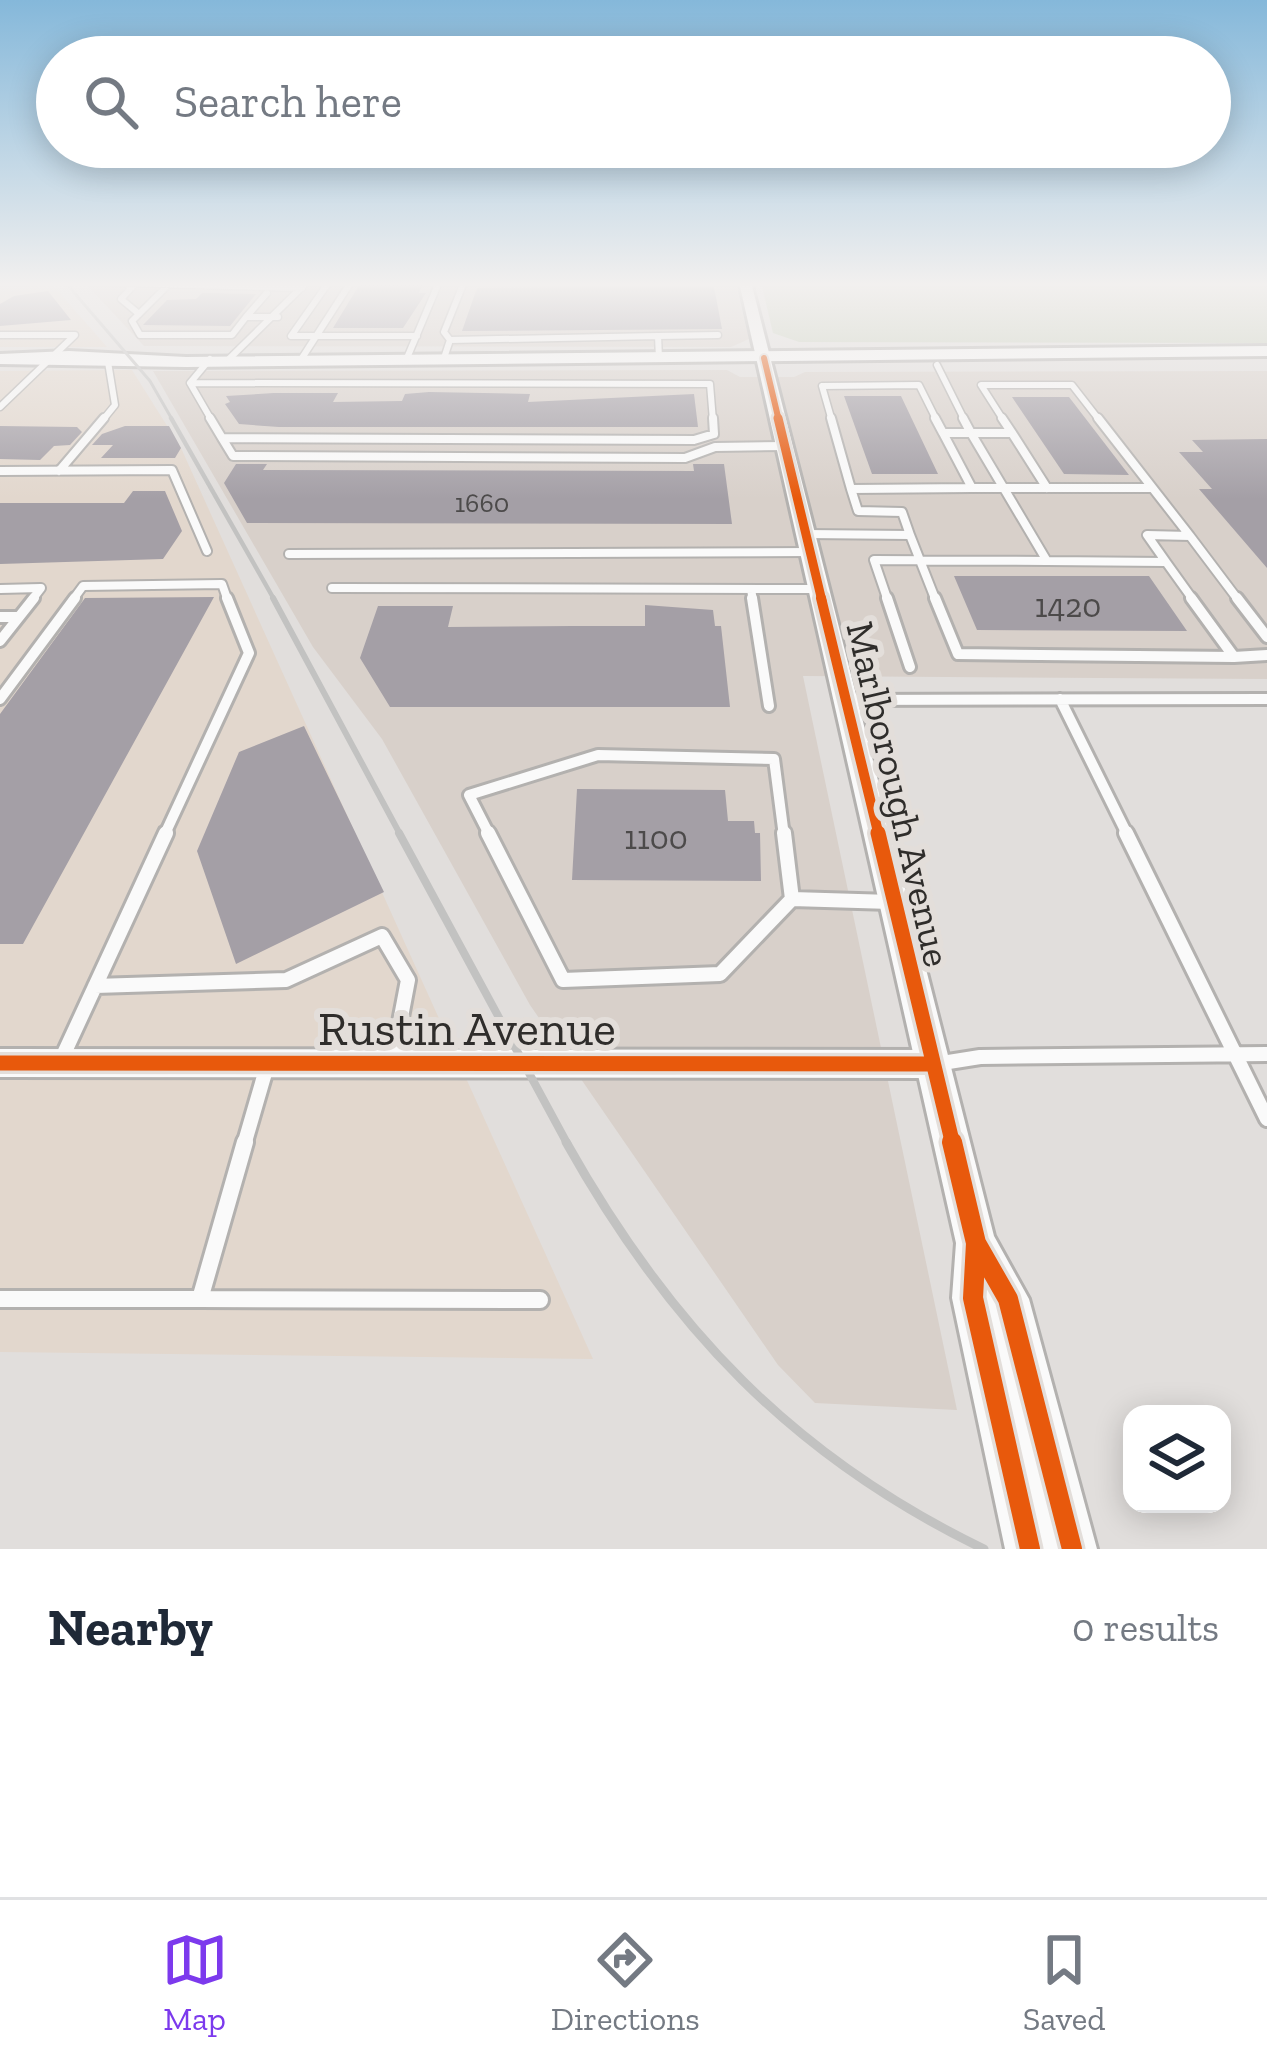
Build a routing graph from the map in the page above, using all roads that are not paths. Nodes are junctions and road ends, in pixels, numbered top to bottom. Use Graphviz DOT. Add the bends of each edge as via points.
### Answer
graph roads {
  1 [pos="56,354"];
  2 [pos="125,354"];
  3 [pos="135,354"];
  4 [pos="221,354"];
  5 [pos="279,354"];
  6 [pos="304,354"];
  7 [pos="409,354"];
  8 [pos="445,354"];
  9 [pos="659,354"];
  10 [pos="763,354"];
  11 [pos="794,354"];
  12 [pos="215,358"];
  13 [pos="277,358"];
  14 [pos="302,358"];
  15 [pos="407,358"];
  16 [pos="444,358"];
  17 [pos="478,358"];
  18 [pos="659,358"];
  19 [pos="764,358"];
  20 [pos="0,359"];
  21 [pos="51,359"];
  22 [pos="108,362"];
  23 [pos="1267,364"];
  24 [pos="937,365"];
  25 [pos="190,383"];
  26 [pos="463,383"];
  27 [pos="477,383"];
  28 [pos="0,407"];
  29 [pos="943,433"];
  30 [pos="1012,433"];
  31 [pos="714,434"];
  32 [pos="971,434"];
  33 [pos="222,438"];
  34 [pos="508,440"];
  35 [pos="785,446"];
  36 [pos="715,447"];
  37 [pos="505,457"];
  38 [pos="59,471"];
  39 [pos="0,472"];
  40 [pos="972,488"];
  41 [pos="1004,488"];
  42 [pos="1047,488"];
  43 [pos="1152,488"];
  44 [pos="851,489"];
  45 [pos="910,536"];
  46 [pos="1190,536"];
  47 [pos="809,543"];
  48 [pos="207,551"];
  49 [pos="289,554"];
  50 [pos="922,560"];
  51 [pos="1047,561"];
  52 [pos="1166,562"];
  53 [pos="332,588"];
  54 [pos="0,589"];
  55 [pos="751,589"];
  56 [pos="820,590"];
  57 [pos="0,617"];
  58 [pos="19,617"];
  59 [pos="1267,637"];
  60 [pos="0,641"];
  61 [pos="1267,655"];
  62 [pos="1234,657"];
  63 [pos="910,667"];
  64 [pos="0,699"];
  65 [pos="1060,699"];
  66 [pos="1267,699"];
  67 [pos="846,700"];
  68 [pos="769,706"];
  69 [pos="792,899"];
  70 [pos="894,902"];
  71 [pos="95,986"];
  72 [pos="1234,1054"];
  73 [pos="1267,1054"];
  74 [pos="0,1063"];
  75 [pos="60,1063"];
  76 [pos="268,1063"];
  77 [pos="392,1063"];
  78 [pos="933,1064"];
  79 [pos="1267,1119"];
  80 [pos="976,1243"];
  81 [pos="0,1299"];
  82 [pos="200,1299"];
  83 [pos="540,1300"];
  84 [pos="1030,1549"];
  85 [pos="1072,1549"];
  1 -- 21 [label="lane"];
  2 -- 21 [label="main road"];
  3 -- 12 [label="main road"];
  4 -- 12 [label="lane"];
  5 -- 13 [label="lane"];
  6 -- 14 [label="lane"];
  7 -- 15 [label="lane"];
  8 -- 16 [label="lane"];
  9 -- 18 [label="lane"];
  10 -- 19 [label="street, Marlborough Avenue"];
  11 -- 19 [label="main road"];
  12 -- 13 [label="main road"];
  12 -- 22 [label="main road"];
  12 -- 25 [label="lane"];
  13 -- 14 [label="main road"];
  14 -- 15 [label="main road"];
  15 -- 16 [label="main road"];
  16 -- 17 [label="main road"];
  17 -- 18 [label="main road"];
  17 -- 26 [label="lane"];
  17 -- 27 [label="lane"];
  18 -- 19 [label="main road"];
  19 -- 24 [label="main road"];
  19 -- 35 [label="street, Marlborough Avenue"];
  20 -- 21 [label="main road"];
  21 -- 22 [label="main road"];
  21 -- 28 [label="lane"];
  22 -- 38 [label="lane" via="116,405"];
  23 -- 24 [label="main road"];
  24 -- 32 [label="lane"];
  25 -- 26 [label="lane"];
  25 -- 33 [label="lane"];
  26 -- 27 [label="lane"];
  27 -- 31 [label="lane" via="710,384"];
  29 -- 32 [label="lane"];
  29 -- 40 [label="lane"];
  29 -- 44 [label="lane" via="919,385 822,386"];
  30 -- 32 [label="lane"];
  30 -- 42 [label="lane"];
  30 -- 43 [label="lane" via="981,385 1072,385"];
  31 -- 34 [label="lane"];
  31 -- 36 [label="lane"];
  32 -- 41 [label="lane"];
  33 -- 34 [label="lane"];
  33 -- 37 [label="lane" via="233,456"];
  34 -- 37 [label="lane"];
  35 -- 36 [label="lane"];
  35 -- 47 [label="street, Marlborough Avenue"];
  36 -- 37 [label="lane" via="685,458"];
  38 -- 39 [label="lane"];
  38 -- 48 [label="lane" via="172,470"];
  40 -- 41 [label="lane"];
  40 -- 44 [label="lane"];
  41 -- 42 [label="lane"];
  41 -- 51 [label="lane"];
  42 -- 43 [label="lane"];
  43 -- 46 [label="lane"];
  44 -- 45 [label="lane" via="858,511 902,512"];
  45 -- 47 [label="lane"];
  45 -- 50 [label="lane"];
  46 -- 52 [label="lane" via="1147,535"];
  46 -- 59 [label="lane"];
  47 -- 49 [label="lane"];
  47 -- 56 [label="street, Marlborough Avenue"];
  50 -- 51 [label="lane"];
  50 -- 62 [label="lane" via="958,654"];
  50 -- 63 [label="lane" via="874,560"];
  51 -- 52 [label="lane"];
  52 -- 62 [label="lane"];
  53 -- 55 [label="lane"];
  54 -- 58 [label="lane" via="41,589"];
  55 -- 56 [label="lane"];
  55 -- 68 [label="lane"];
  56 -- 67 [label="street, Marlborough Avenue"];
  57 -- 58 [label="lane"];
  58 -- 60 [label="lane"];
  61 -- 62 [label="lane"];
  64 -- 71 [label="lane" via="83,586 222,584 250,653"];
  65 -- 66 [label="lane"];
  65 -- 67 [label="lane"];
  65 -- 72 [label="lane"];
  67 -- 70 [label="street, Marlborough Avenue"];
  69 -- 69 [label="lane" via="774,759 598,755 469,795 563,980 720,974"];
  69 -- 70 [label="lane"];
  70 -- 78 [label="street, Marlborough Avenue"];
  71 -- 75 [label="lane"];
  71 -- 77 [label="lane" via="286,980 382,936 408,980"];
  72 -- 73 [label="lane"];
  72 -- 78 [label="lane"];
  72 -- 79 [label="lane"];
  74 -- 75 [label="street, Rustin Avenue"];
  75 -- 76 [label="street, Rustin Avenue"];
  76 -- 77 [label="street, Rustin Avenue"];
  76 -- 82 [label="lane"];
  77 -- 78 [label="street, Rustin Avenue"];
  78 -- 80 [label="street, Marlborough Avenue"];
  80 -- 84 [label="street, Marlborough Avenue" via="973,1298"];
  80 -- 85 [label="street, Marlborough Avenue" via="1008,1299"];
  81 -- 82 [label="lane"];
  82 -- 83 [label="lane"];
}
